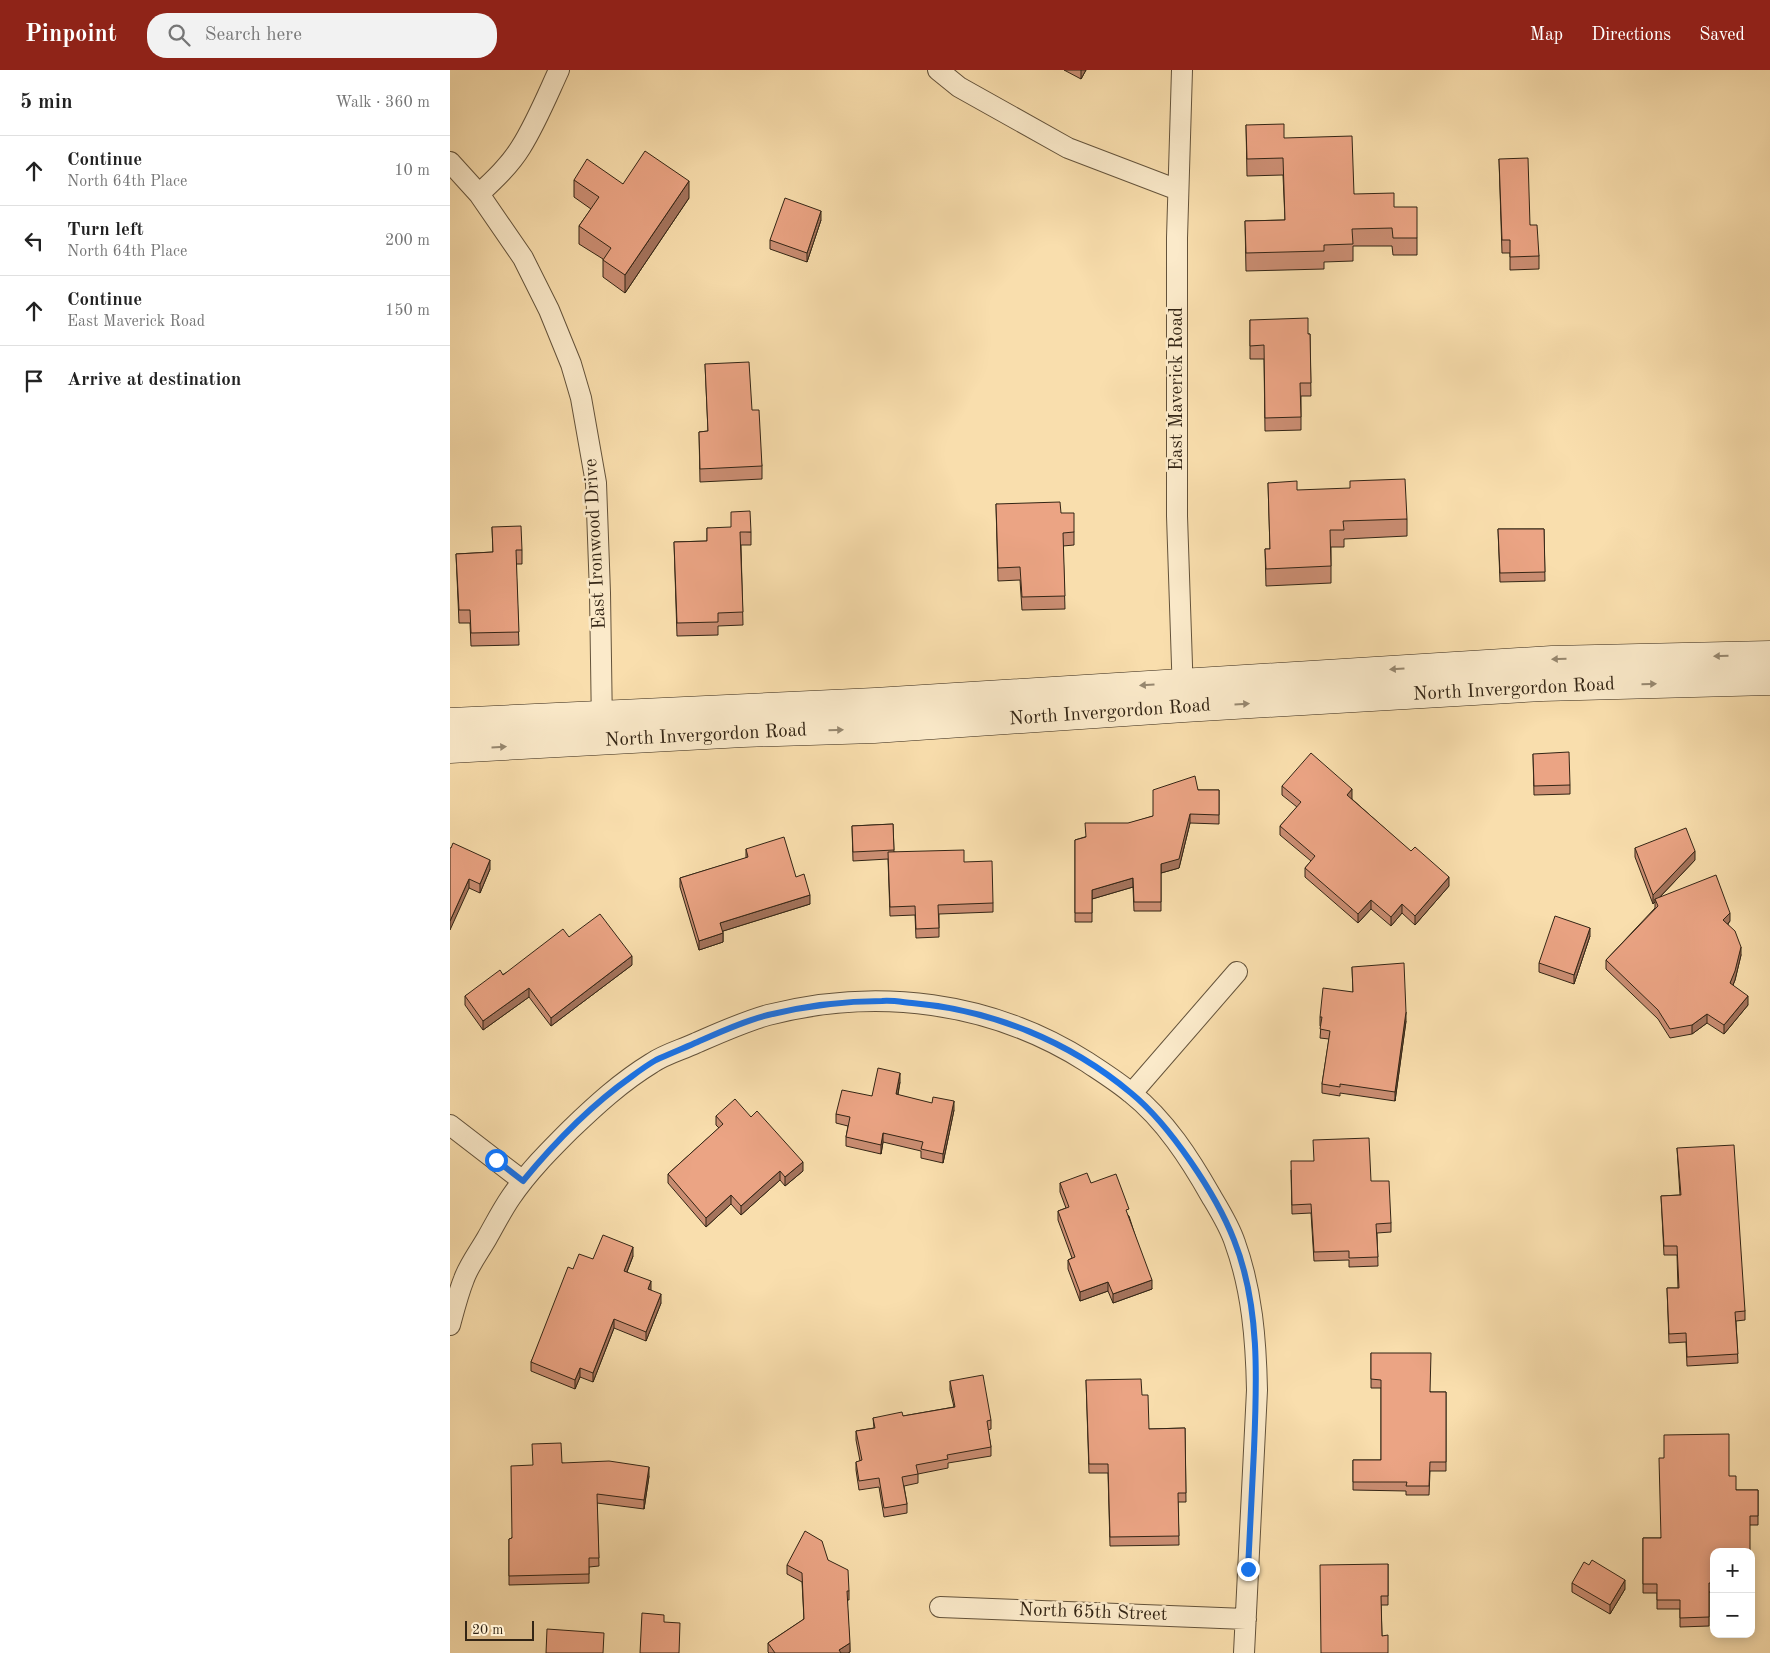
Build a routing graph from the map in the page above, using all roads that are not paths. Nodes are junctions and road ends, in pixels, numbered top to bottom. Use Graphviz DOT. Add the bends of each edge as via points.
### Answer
graph roads {
  1 [pos="559,70"];
  2 [pos="938,70"];
  3 [pos="1182,70"];
  4 [pos="450,162"];
  5 [pos="1178,190"];
  6 [pos="479,194"];
  7 [pos="1770,655"];
  8 [pos="1770,681"];
  9 [pos="1183,695"];
  10 [pos="450,722"];
  11 [pos="602,728"];
  12 [pos="450,749"];
  13 [pos="1237,972"];
  14 [pos="1132,1093"];
  15 [pos="450,1125"];
  16 [pos="523,1181"];
  17 [pos="450,1325"];
  18 [pos="940,1607"];
  19 [pos="1246,1619"];
  20 [pos="1244,1653"];
  1 -- 6 [label="street" via="520,149"];
  2 -- 5 [label="street" via="959,87 1068,148"];
  3 -- 5 [label="street, East Maverick Road"];
  4 -- 6 [label="street, East Ironwood Drive"];
  5 -- 9 [label="street, East Maverick Road" via="1177,516"];
  6 -- 11 [label="street, East Ironwood Drive" via="523,258 571,364 581,398 596,483"];
  7 -- 9 [label="street, North Invergordon Road, one-way" via="1552,660"];
  9 -- 8 [label="street, North Invergordon Road, one-way"];
  9 -- 11 [label="street, North Invergordon Road" via="874,729 743,733"];
  10 -- 11 [label="street, North Invergordon Road"];
  12 -- 11 [label="street, North Invergordon Road, one-way"];
  13 -- 14 [label="street"];
  14 -- 16 [label="street" via="1065,1048 986,1016 928,1004 884,1000 826,1005 766,1016 654,1061 606,1095 545,1154"];
  14 -- 19 [label="street" via="1162,1123 1199,1175 1235,1242 1245,1277 1256,1349 1257,1390"];
  15 -- 16 [label="street"];
  16 -- 17 [label="street" via="464,1278"];
  18 -- 19 [label="street, North 65th Street"];
  19 -- 20 [label="street"];
}
